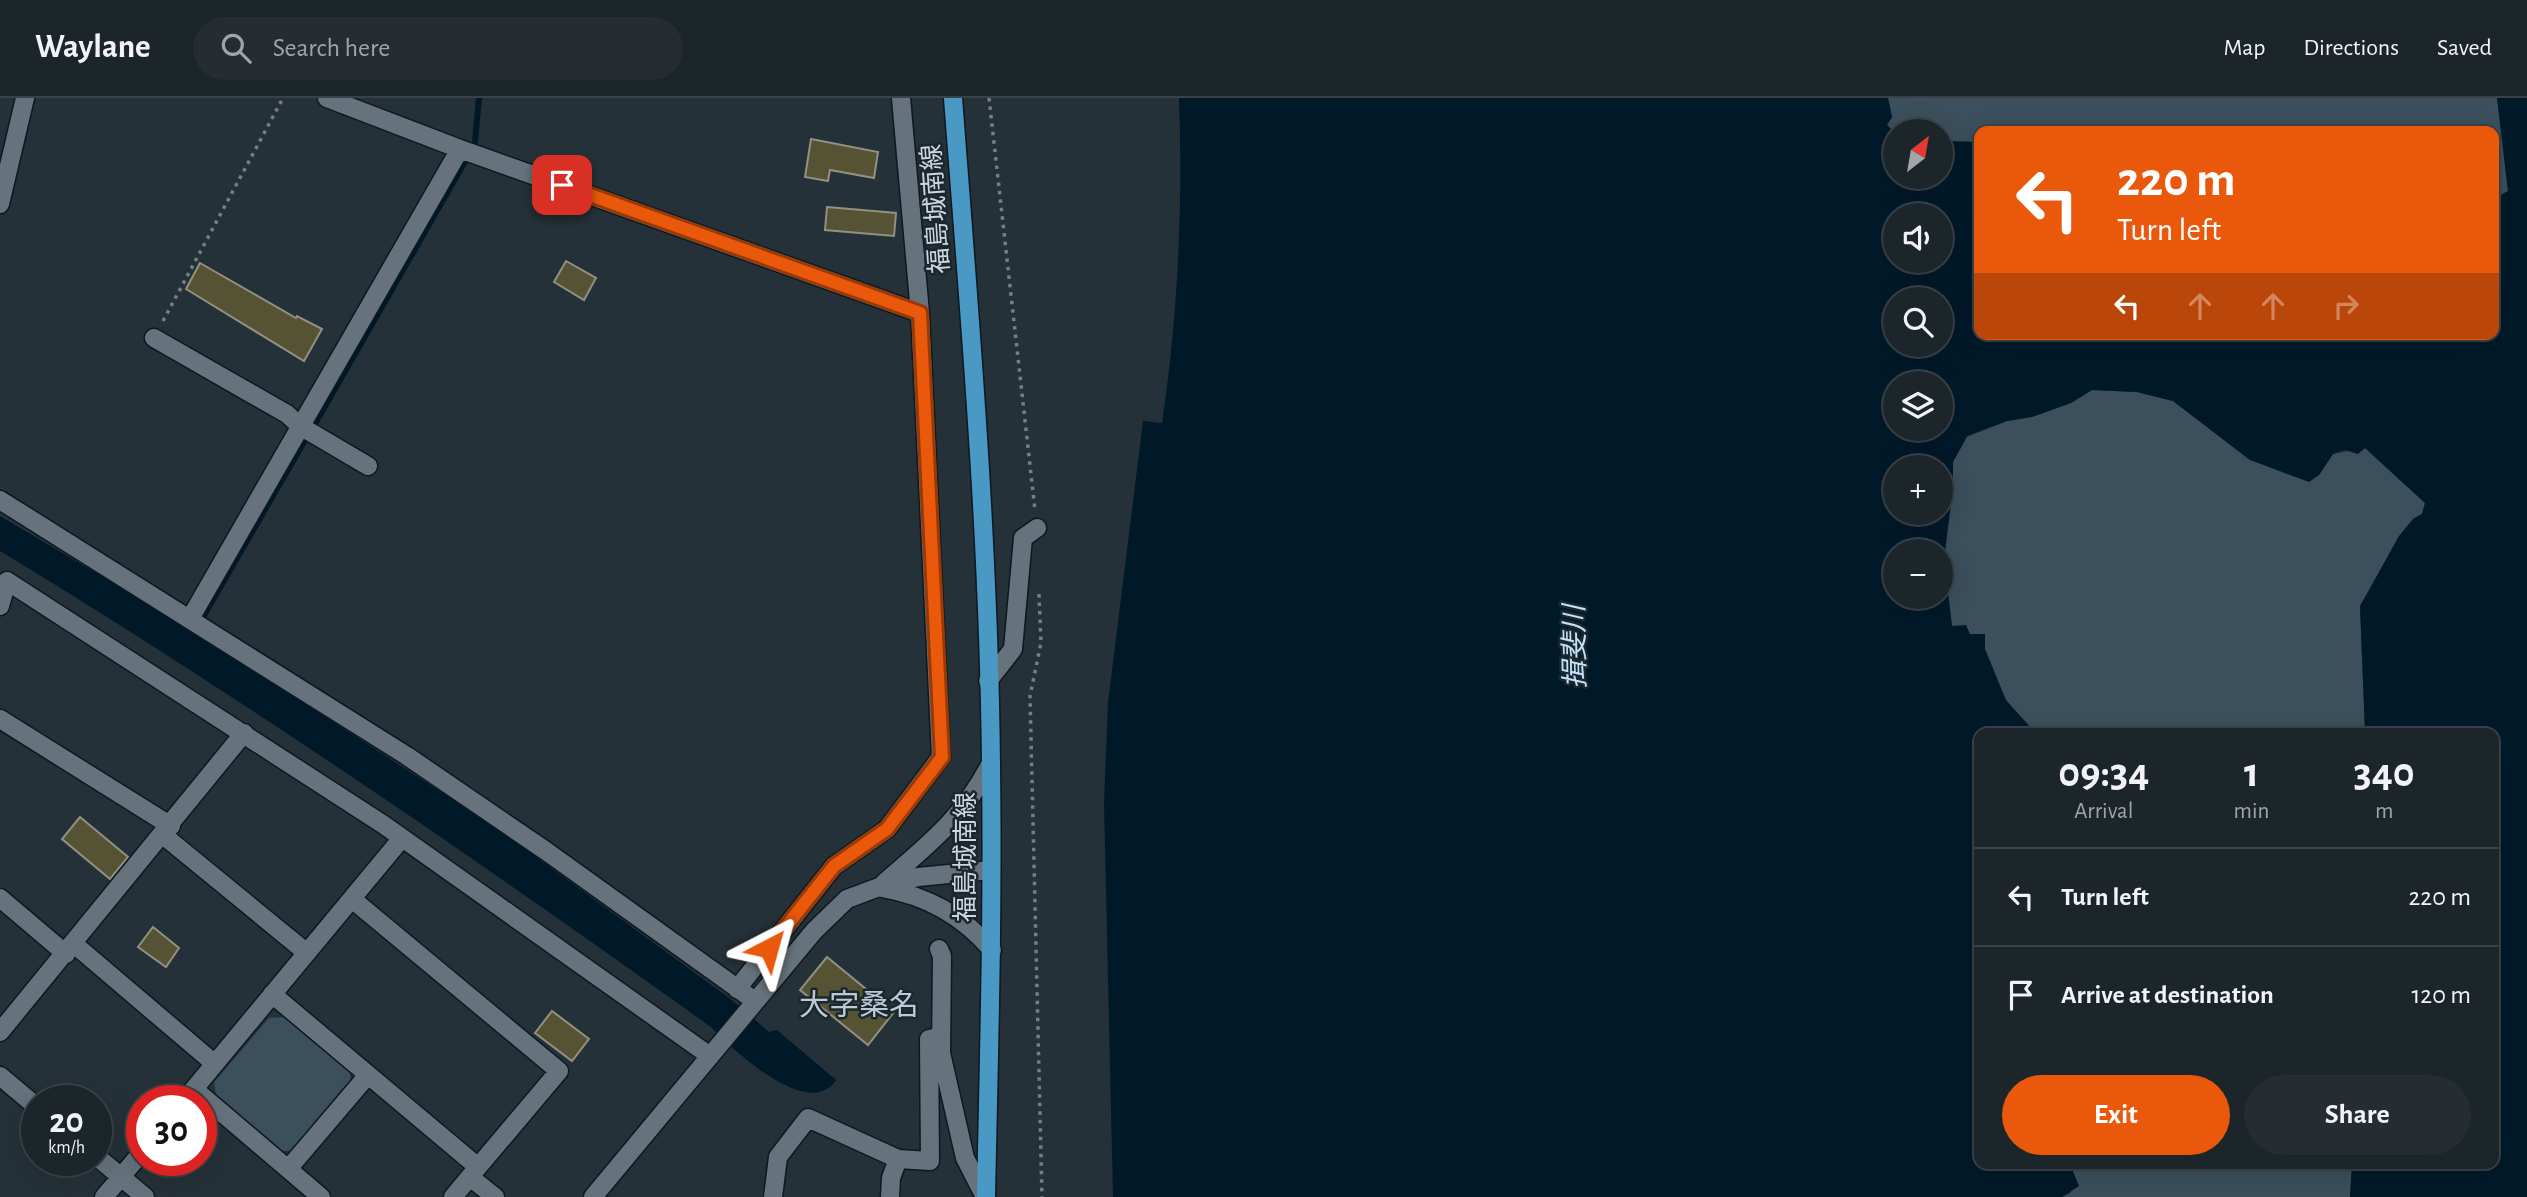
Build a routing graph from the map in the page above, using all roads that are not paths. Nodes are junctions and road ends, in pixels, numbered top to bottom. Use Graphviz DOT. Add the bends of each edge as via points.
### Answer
graph roads {
  1 [pos="25,98"];
  2 [pos="327,98"];
  3 [pos="901,98"];
  4 [pos="953,98"];
  5 [pos="460,149"];
  6 [pos="0,204"];
  7 [pos="920,313"];
  8 [pos="153,338"];
  9 [pos="300,426"];
  10 [pos="368,466"];
  11 [pos="0,500"];
  12 [pos="1037,528"];
  13 [pos="0,606"];
  14 [pos="191,617"];
  15 [pos="988,681"];
  16 [pos="0,719"];
  17 [pos="244,733"];
  18 [pos="991,764"];
  19 [pos="167,831"];
  20 [pos="402,838"];
  21 [pos="991,870"];
  22 [pos="879,887"];
  23 [pos="0,898"];
  24 [pos="352,899"];
  25 [pos="70,949"];
  26 [pos="939,949"];
  27 [pos="992,950"];
  28 [pos="307,953"];
  29 [pos="737,989"];
  30 [pos="272,994"];
  31 [pos="750,1006"];
  32 [pos="0,1032"];
  33 [pos="940,1038"];
  34 [pos="710,1056"];
  35 [pos="215,1063"];
  36 [pos="368,1075"];
  37 [pos="0,1076"];
  38 [pos="197,1085"];
  39 [pos="21,1094"];
  40 [pos="217,1116"];
  41 [pos="898,1159"];
  42 [pos="112,1169"];
  43 [pos="288,1169"];
  44 [pos="126,1171"];
  45 [pos="474,1172"];
  46 [pos="121,1177"];
  47 [pos="104,1197"];
  48 [pos="145,1197"];
  49 [pos="321,1197"];
  50 [pos="453,1197"];
  51 [pos="495,1197"];
  52 [pos="593,1197"];
  53 [pos="773,1197"];
  54 [pos="890,1197"];
  55 [pos="986,1197"];
  1 -- 6 [label="street"];
  2 -- 5 [label="street"];
  3 -- 7 [label="street"];
  4 -- 15 [label="main road, 福島城南線" via="977,423"];
  5 -- 7 [label="street"];
  5 -- 9 [label="street"];
  7 -- 29 [label="street" via="942,757 887,829 834,866"];
  8 -- 9 [label="street" via="287,414"];
  9 -- 10 [label="street"];
  9 -- 14 [label="street"];
  11 -- 14 [label="street"];
  12 -- 15 [label="street" via="1023,538 1013,649"];
  13 -- 17 [label="street" via="7,581"];
  14 -- 29 [label="street" via="407,756"];
  15 -- 18 [label="main road, 福島城南線"];
  16 -- 19 [label="street"];
  17 -- 19 [label="street"];
  17 -- 20 [label="street"];
  18 -- 21 [label="main road, 福島城南線"];
  18 -- 22 [label="street" via="972,799 950,824"];
  19 -- 25 [label="street"];
  19 -- 28 [label="street"];
  20 -- 24 [label="street"];
  20 -- 34 [label="street"];
  21 -- 22 [label="street" via="918,877"];
  21 -- 27 [label="main road, 福島城南線"];
  22 -- 27 [label="street" via="937,905 971,926"];
  22 -- 31 [label="street" via="847,900"];
  23 -- 25 [label="street"];
  24 -- 28 [label="street"];
  24 -- 45 [label="street" via="559,1071"];
  25 -- 32 [label="street"];
  25 -- 35 [label="street"];
  26 -- 33 [label="street"];
  27 -- 55 [label="main road, 福島城南線"];
  28 -- 30 [label="street"];
  29 -- 31 [label="street"];
  30 -- 35 [label="street"];
  30 -- 36 [label="street"];
  31 -- 34 [label="street"];
  33 -- 41 [label="street" via="929,1039 930,1161"];
  33 -- 55 [label="street" via="965,1157"];
  34 -- 52 [label="street"];
  35 -- 38 [label="street"];
  36 -- 43 [label="street"];
  36 -- 45 [label="street"];
  37 -- 39 [label="street"];
  40 -- 43 [label="street"];
  41 -- 53 [label="street" via="808,1118 778,1157"];
  41 -- 54 [label="street"];
  42 -- 46 [label="street"];
  43 -- 49 [label="street"];
  44 -- 46 [label="street"];
  45 -- 50 [label="street"];
  45 -- 51 [label="street"];
  46 -- 47 [label="street"];
  46 -- 48 [label="street"];
}
